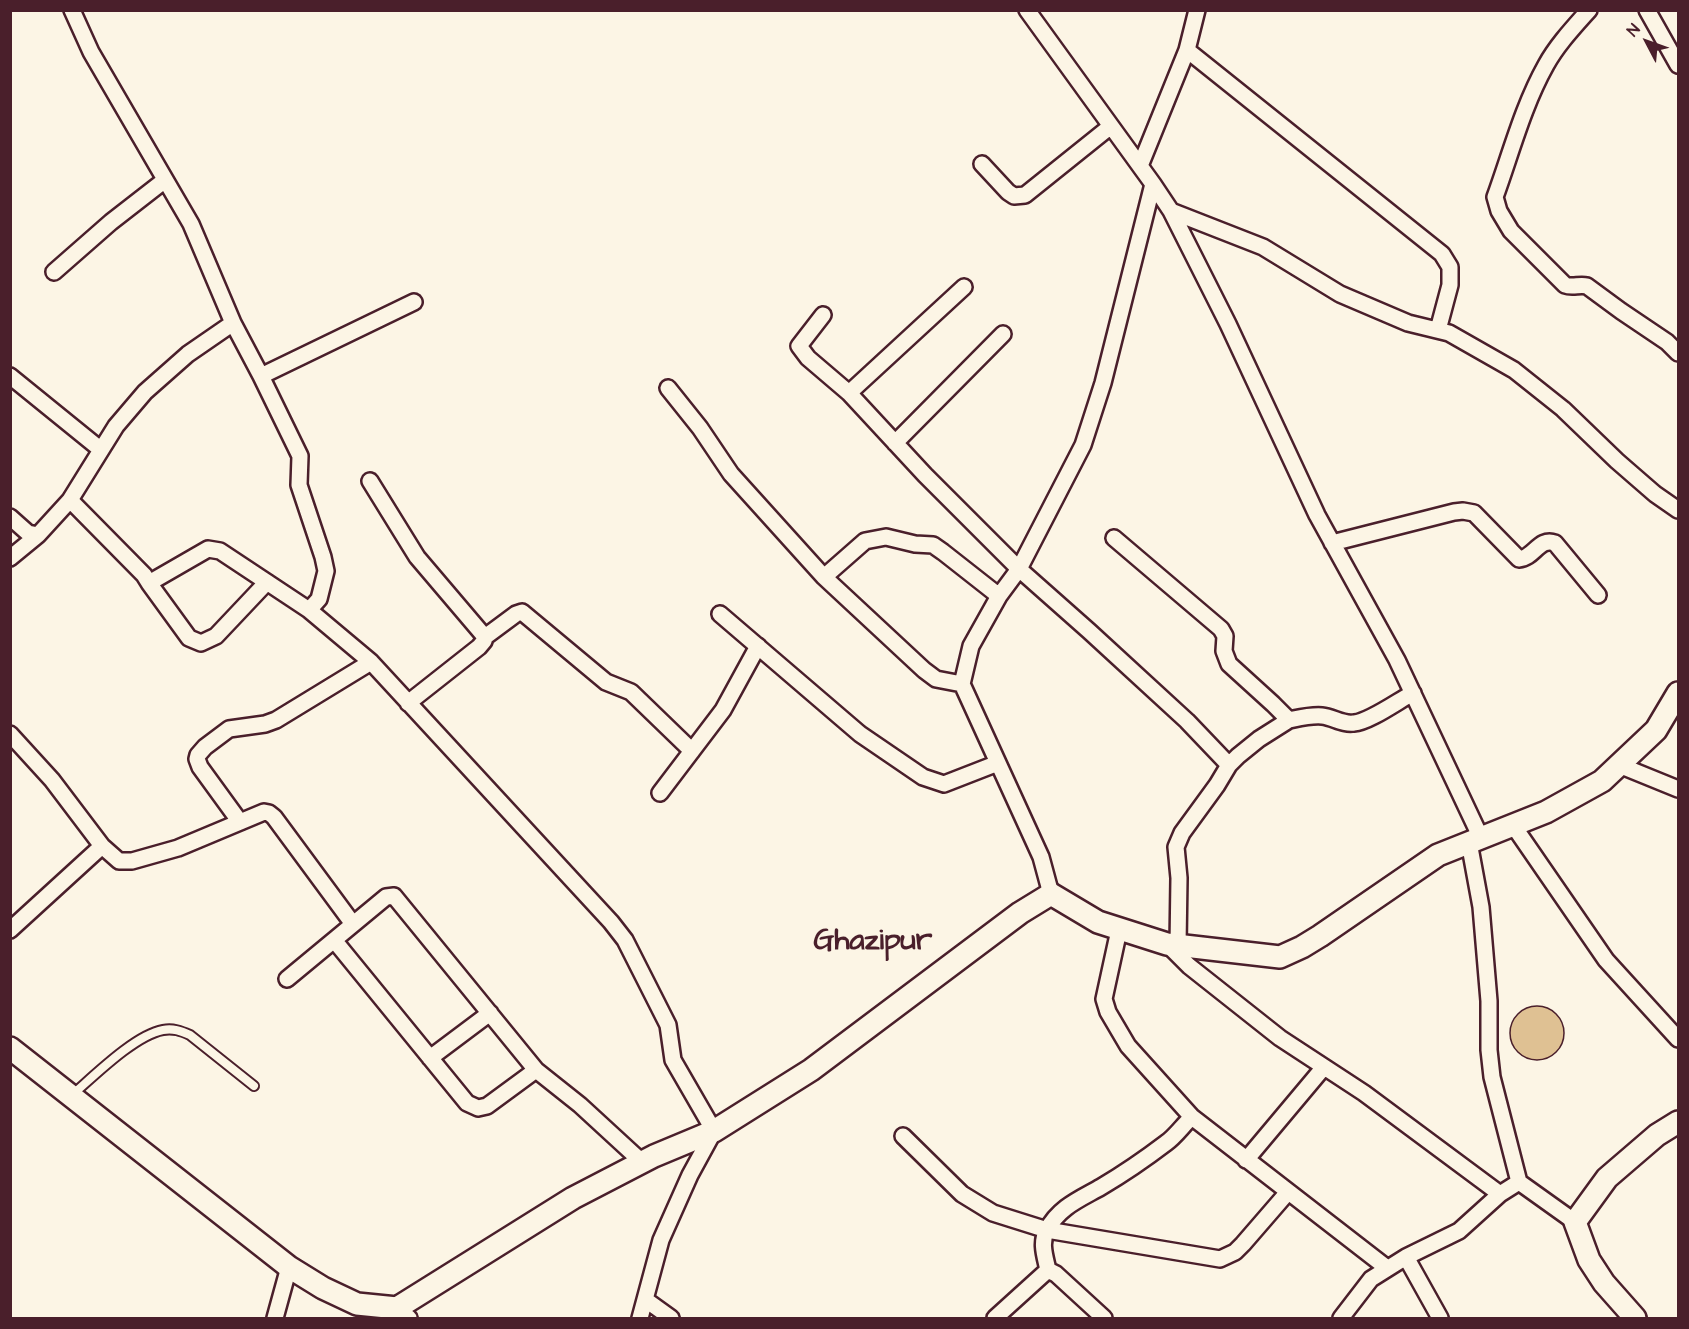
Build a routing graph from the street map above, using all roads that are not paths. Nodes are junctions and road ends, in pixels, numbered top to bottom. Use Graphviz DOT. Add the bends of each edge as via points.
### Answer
graph roads {
  1 [pos="72,10"];
  2 [pos="1027,10"];
  3 [pos="1197,10"];
  4 [pos="1589,10"];
  5 [pos="1647,10"];
  6 [pos="1187,50"];
  7 [pos="1678,65"];
  8 [pos="1111,126"];
  9 [pos="982,164"];
  10 [pos="1140,166"];
  11 [pos="165,180"];
  12 [pos="1153,184"];
  13 [pos="1171,211"];
  14 [pos="54,272"];
  15 [pos="964,287"];
  16 [pos="414,302"];
  17 [pos="824,315"];
  18 [pos="233,323"];
  19 [pos="1438,330"];
  20 [pos="1003,334"];
  21 [pos="1678,353"];
  22 [pos="10,376"];
  23 [pos="261,376"];
  24 [pos="668,388"];
  25 [pos="849,393"];
  26 [pos="895,443"];
  27 [pos="100,449"];
  28 [pos="370,481"];
  29 [pos="70,500"];
  30 [pos="1678,510"];
  31 [pos="10,517"];
  32 [pos="38,535"];
  33 [pos="1114,538"];
  34 [pos="1332,543"];
  35 [pos="10,558"];
  36 [pos="1018,569"];
  37 [pos="824,577"];
  38 [pos="267,582"];
  39 [pos="149,583"];
  40 [pos="1598,595"];
  41 [pos="999,596"];
  42 [pos="309,610"];
  43 [pos="720,614"];
  44 [pos="485,637"];
  45 [pos="758,646"];
  46 [pos="371,662"];
  47 [pos="962,684"];
  48 [pos="1413,693"];
  49 [pos="1678,693"];
  50 [pos="408,703"];
  51 [pos="1289,720"];
  52 [pos="10,734"];
  53 [pos="692,751"];
  54 [pos="998,763"];
  55 [pos="1229,765"];
  56 [pos="1619,765"];
  57 [pos="1678,789"];
  58 [pos="660,793"];
  59 [pos="240,822"];
  60 [pos="1513,825"];
  61 [pos="1475,840"];
  62 [pos="102,846"];
  63 [pos="1051,894"];
  64 [pos="353,924"];
  65 [pos="10,930"];
  66 [pos="1119,930"];
  67 [pos="334,940"];
  68 [pos="1172,945"];
  69 [pos="287,979"];
  70 [pos="490,1013"];
  71 [pos="1678,1039"];
  72 [pos="10,1048"];
  73 [pos="430,1058"];
  74 [pos="1324,1067"];
  75 [pos="536,1071"];
  76 [pos="254,1086"];
  77 [pos="71,1096"];
  78 [pos="1192,1117"];
  79 [pos="1678,1122"];
  80 [pos="714,1131"];
  81 [pos="903,1136"];
  82 [pos="1246,1160"];
  83 [pos="642,1162"];
  84 [pos="1519,1182"];
  85 [pos="1288,1192"];
  86 [pos="1500,1194"];
  87 [pos="1575,1222"];
  88 [pos="1047,1230"];
  89 [pos="1406,1257"];
  90 [pos="290,1267"];
  91 [pos="1387,1268"];
  92 [pos="1048,1270"];
  93 [pos="646,1300"];
  94 [pos="403,1313"];
  95 [pos="275,1318"];
  96 [pos="640,1318"];
  97 [pos="671,1318"];
  98 [pos="995,1318"];
  99 [pos="1104,1318"];
  100 [pos="1341,1318"];
  101 [pos="1440,1318"];
  102 [pos="1635,1318"];
  1 -- 11 [label="street" via="91,52"];
  2 -- 8 [label="street"];
  3 -- 6 [label="street"];
  4 -- 21 [label="street" via="1547,63 1533,90 1495,197 1511,231 1565,285 1587,286"];
  5 -- 7 [label="street"];
  6 -- 10 [label="street"];
  6 -- 19 [label="street" via="1442,254 1450,267 1450,285"];
  8 -- 9 [label="street" via="1025,195 1008,192"];
  8 -- 10 [label="street"];
  10 -- 12 [label="street"];
  11 -- 14 [label="street"];
  11 -- 18 [label="street" via="191,224"];
  12 -- 13 [label="street"];
  12 -- 36 [label="street" via="1103,383 1083,446"];
  13 -- 19 [label="street" via="1263,247 1340,294 1408,323"];
  13 -- 34 [label="street"];
  15 -- 25 [label="street"];
  16 -- 23 [label="street"];
  17 -- 25 [label="street" via="799,346"];
  18 -- 23 [label="street"];
  18 -- 27 [label="street" via="188,354 145,392"];
  19 -- 30 [label="street" via="1514,370"];
  20 -- 26 [label="street"];
  22 -- 27 [label="street"];
  23 -- 42 [label="street" via="300,456 299,484 323,556 326,571 319,599"];
  24 -- 37 [label="street" via="731,474"];
  25 -- 26 [label="street"];
  26 -- 36 [label="street"];
  27 -- 29 [label="street"];
  28 -- 44 [label="street" via="417,557"];
  29 -- 32 [label="street"];
  29 -- 39 [label="street"];
  31 -- 32 [label="street" via="28,533"];
  32 -- 35 [label="street"];
  33 -- 51 [label="street" via="1221,628 1229,664"];
  34 -- 40 [label="street" via="1463,511 1474,513 1519,559 1526,559 1544,543 1555,543"];
  34 -- 48 [label="street"];
  36 -- 41 [label="street"];
  36 -- 55 [label="street" via="1187,721"];
  37 -- 41 [label="street" via="865,541 886,537 933,545"];
  37 -- 47 [label="street" via="930,675"];
  38 -- 39 [label="street" via="220,551 208,549"];
  38 -- 39 [label="street" via="216,636 201,643 189,638"];
  38 -- 42 [label="street"];
  41 -- 47 [label="street" via="971,646"];
  42 -- 46 [label="street"];
  43 -- 45 [label="street"];
  44 -- 50 [label="street" via="479,647"];
  44 -- 53 [label="street" via="522,612 606,682 631,692"];
  45 -- 53 [label="street" via="723,710"];
  45 -- 54 [label="street" via="861,734 922,777 944,784"];
  46 -- 50 [label="street"];
  46 -- 59 [label="street" via="276,720 229,729 198,755 200,767"];
  47 -- 54 [label="street"];
  48 -- 51 [label="street" via="1354,723 1320,716"];
  48 -- 61 [label="street"];
  49 -- 56 [label="street" via="1656,730"];
  50 -- 80 [label="street" via="625,940 668,1025 673,1060"];
  51 -- 55 [label="street"];
  52 -- 62 [label="street" via="52,780"];
  53 -- 58 [label="street"];
  54 -- 63 [label="street" via="1041,857"];
  55 -- 68 [label="street" via="1182,832 1176,847 1179,878"];
  56 -- 57 [label="street"];
  56 -- 60 [label="street" via="1602,782 1574,798"];
  59 -- 62 [label="street" via="178,848 132,861 119,861"];
  59 -- 64 [label="street" via="264,812 274,817"];
  60 -- 61 [label="street"];
  60 -- 71 [label="street" via="1606,960"];
  61 -- 68 [label="street" via="1438,855 1320,936 1280,957"];
  61 -- 84 [label="street" via="1489,1001 1491,1077"];
  62 -- 65 [label="street"];
  63 -- 66 [label="street"];
  63 -- 80 [label="street" via="811,1070"];
  64 -- 67 [label="street"];
  64 -- 70 [label="street" via="386,897 394,896"];
  66 -- 68 [label="street"];
  66 -- 78 [label="street" via="1104,999 1108,1012 1128,1046"];
  67 -- 69 [label="street"];
  67 -- 73 [label="street"];
  68 -- 74 [label="street" via="1189,966 1280,1038"];
  70 -- 73 [label="street"];
  70 -- 75 [label="street"];
  72 -- 77 [label="street"];
  73 -- 75 [label="street" via="467,1103 478,1108 487,1106"];
  74 -- 82 [label="street"];
  74 -- 86 [label="street"];
  75 -- 83 [label="street"];
  76 -- 77 [label="lane" via="190,1035 163,1030 134,1043"];
  77 -- 90 [label="street"];
  78 -- 82 [label="street"];
  78 -- 88 [label="street" via="1168,1142 1061,1211"];
  79 -- 87 [label="street" via="1608,1178"];
  80 -- 83 [label="street"];
  80 -- 93 [label="street" via="661,1240"];
  81 -- 88 [label="street" via="962,1194 993,1213"];
  82 -- 85 [label="street"];
  83 -- 94 [label="street" via="573,1198"];
  84 -- 86 [label="street"];
  84 -- 87 [label="street"];
  85 -- 88 [label="street" via="1235,1252 1220,1259"];
  85 -- 91 [label="street"];
  86 -- 89 [label="street" via="1460,1231"];
  87 -- 102 [label="street" via="1589,1260"];
  88 -- 92 [label="street" via="1043,1246"];
  89 -- 91 [label="street"];
  89 -- 101 [label="street"];
  90 -- 94 [label="street" via="357,1304"];
  90 -- 95 [label="street"];
  91 -- 100 [label="street" via="1371,1279"];
  92 -- 98 [label="street"];
  92 -- 99 [label="street"];
  93 -- 96 [label="street"];
  93 -- 97 [label="street"];
}
